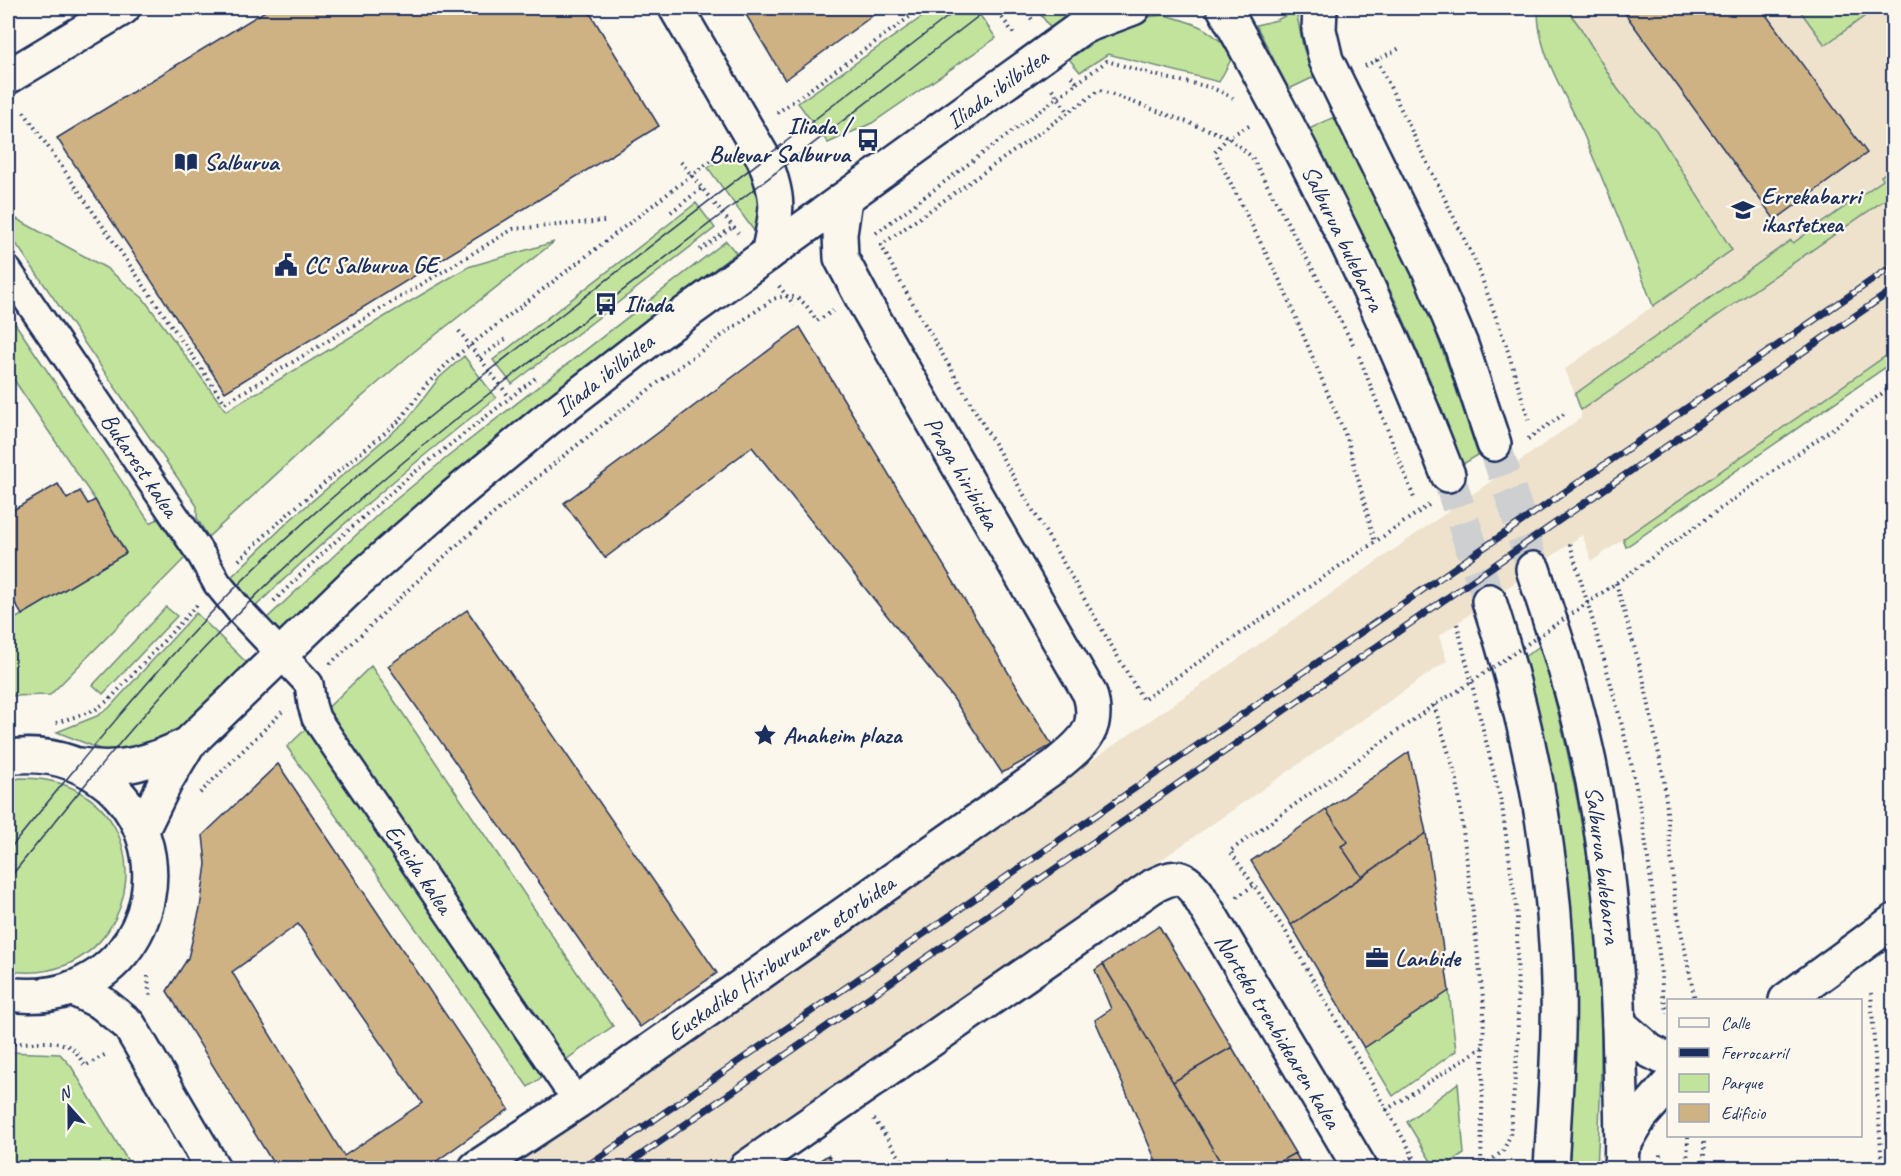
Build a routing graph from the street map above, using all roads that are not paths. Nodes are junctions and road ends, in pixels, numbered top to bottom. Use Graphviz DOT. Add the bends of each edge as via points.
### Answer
graph roads {
  1 [pos="123,8"];
  2 [pos="676,8"];
  3 [pos="1133,8"];
  4 [pos="1224,8"];
  5 [pos="1320,8"];
  6 [pos="1086,17"];
  7 [pos="8,77"];
  8 [pos="845,199"];
  9 [pos="768,254"];
  10 [pos="8,271"];
  11 [pos="1494,444"];
  12 [pos="1448,475"];
  13 [pos="1533,569"];
  14 [pos="1489,601"];
  15 [pos="280,653"];
  16 [pos="1082,743"];
  17 [pos="188,744"];
  18 [pos="8,757"];
  19 [pos="81,765"];
  20 [pos="142,830"];
  21 [pos="1893,921"];
  22 [pos="72,988"];
  23 [pos="8,994"];
  24 [pos="1787,999"];
  25 [pos="1619,1024"];
  26 [pos="1667,1059"];
  27 [pos="565,1084"];
  28 [pos="1667,1087"];
  29 [pos="1622,1158"];
  30 [pos="213,1168"];
  31 [pos="476,1168"];
  32 [pos="746,1168"];
  33 [pos="1360,1168"];
  34 [pos="1551,1168"];
  1 -- 7 [label="main road"];
  2 -- 9 [label="main road" via="764,159 775,189 777,213"];
  3 -- 6 [label="main road, Iliada ibilbidea"];
  4 -- 12 [label="main road, Salburua bulebarra" via="1351,249"];
  5 -- 11 [label="main road" via="1319,30 1326,60 1430,272 1461,345"];
  6 -- 8 [label="main road, Iliada ibilbidea"];
  8 -- 9 [label="main road, Iliada ibilbidea"];
  8 -- 16 [label="main road, Praga hiribidea" via="841,258 1090,694 1094,710 1092,727"];
  9 -- 15 [label="main road, Iliada ibilbidea" via="657,334 453,496"];
  10 -- 15 [label="street, Bukarest kalea" via="217,583"];
  13 -- 25 [label="main road, Salburua bulebarra" via="1585,743 1601,820"];
  14 -- 34 [label="main road" via="1526,729 1551,882 1558,1045"];
  15 -- 17 [label="main road, Iliada ibilbidea"];
  15 -- 27 [label="street, Eneida kalea" via="309,684 316,718"];
  16 -- 31 [label="main road, Euskadiko Hiriburuaren etorbidea" via="1045,773 578,1101"];
  17 -- 19 [label="main road, Iliada ibilbidea" via="140,764 99,769"];
  17 -- 20 [label="main road, Iliada ibilbidea"];
  18 -- 19 [label="main road" via="44,755"];
  19 -- 20 [label="main road" via="123,798"];
  20 -- 22 [label="main road" via="149,852 150,876 148,901 140,924 113,963"];
  21 -- 24 [label="main road"];
  22 -- 23 [label="main road" via="39,996"];
  22 -- 30 [label="main road" via="102,1003 129,1025"];
  25 -- 26 [label="main road"];
  25 -- 29 [label="main road, Salburua bulebarra"];
  28 -- 29 [label="main road" via="1640,1117"];
  32 -- 33 [label="main road, Norteko trenbidearen kalea" via="1153,886 1179,877 1197,893"];
}
